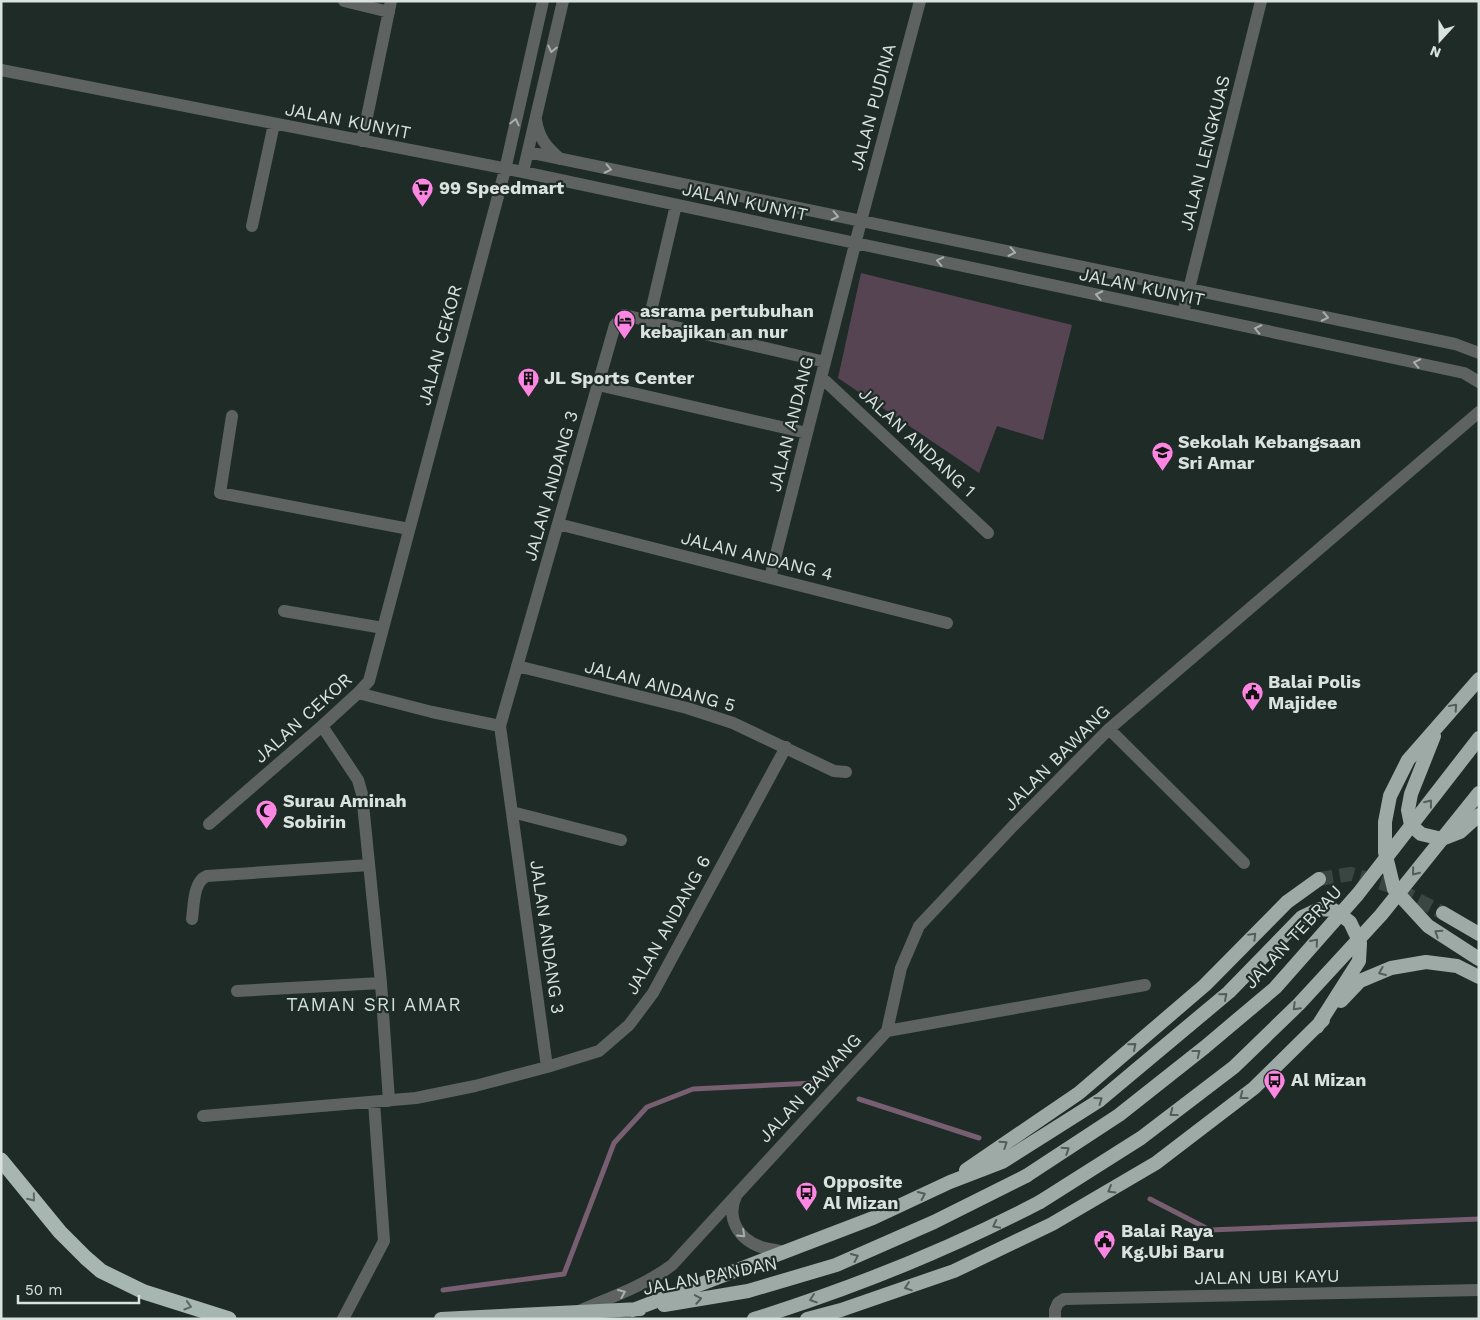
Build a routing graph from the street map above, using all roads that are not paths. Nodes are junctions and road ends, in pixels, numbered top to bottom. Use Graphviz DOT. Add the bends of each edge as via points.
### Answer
graph roads {
  1 [pos="344,1"];
  2 [pos="543,1"];
  3 [pos="563,1"];
  4 [pos="920,1"];
  5 [pos="1261,1"];
  6 [pos="390,6"];
  7 [pos="1,70"];
  8 [pos="536,118"];
  9 [pos="274,124"];
  10 [pos="362,141"];
  11 [pos="528,152"];
  12 [pos="560,159"];
  13 [pos="505,170"];
  14 [pos="522,172"];
  15 [pos="676,205"];
  16 [pos="861,221"];
  17 [pos="252,226"];
  18 [pos="855,243"];
  19 [pos="1189,289"];
  20 [pos="1183,313"];
  21 [pos="650,320"];
  22 [pos="1479,353"];
  23 [pos="825,362"];
  24 [pos="821,377"];
  25 [pos="1479,382"];
  26 [pos="598,385"];
  27 [pos="1479,412"];
  28 [pos="232,416"];
  29 [pos="807,433"];
  30 [pos="558,524"];
  31 [pos="409,529"];
  32 [pos="988,533"];
  33 [pos="770,578"];
  34 [pos="284,611"];
  35 [pos="947,623"];
  36 [pos="383,628"];
  37 [pos="517,666"];
  38 [pos="1479,679"];
  39 [pos="358,693"];
  40 [pos="322,726"];
  41 [pos="500,726"];
  42 [pos="1438,726"];
  43 [pos="1109,729"];
  44 [pos="1479,738"];
  45 [pos="786,747"];
  46 [pos="846,772"];
  47 [pos="1479,793"];
  48 [pos="512,812"];
  49 [pos="1479,815"];
  50 [pos="209,824"];
  51 [pos="621,840"];
  52 [pos="1244,863"];
  53 [pos="369,865"];
  54 [pos="1319,879"];
  55 [pos="1443,913"];
  56 [pos="192,919"];
  57 [pos="1479,934"];
  58 [pos="1479,959"];
  59 [pos="1479,977"];
  60 [pos="381,983"];
  61 [pos="1145,985"];
  62 [pos="237,991"];
  63 [pos="1317,1027"];
  64 [pos="886,1031"];
  65 [pos="547,1067"];
  66 [pos="389,1101"];
  67 [pos="374,1102"];
  68 [pos="203,1116"];
  69 [pos="1,1160"];
  70 [pos="1026,1176"];
  71 [pos="950,1182"];
  72 [pos="739,1192"];
  73 [pos="784,1252"];
  74 [pos="1479,1290"];
  75 [pos="633,1310"];
  76 [pos="577,1312"];
  77 [pos="229,1319"];
  78 [pos="343,1319"];
  79 [pos="441,1319"];
  80 [pos="754,1319"];
  81 [pos="807,1319"];
  82 [pos="1055,1319"];
  1 -- 6 [label="street"];
  13 -- 2 [label="street, JALAN CEKOR, one-way"];
  3 -- 8 [label="street, one-way"];
  4 -- 16 [label="street, JALAN PUDINA"];
  5 -- 19 [label="street, JALAN LENGKUAS"];
  6 -- 10 [label="street"];
  7 -- 9 [label="street, JALAN KUNYIT"];
  8 -- 11 [label="street"];
  8 -- 12 [label="street" via="542,139"];
  9 -- 10 [label="street, JALAN KUNYIT"];
  9 -- 17 [label="street"];
  10 -- 13 [label="street, JALAN KUNYIT"];
  11 -- 12 [label="street, JALAN KUNYIT"];
  11 -- 13 [label="street"];
  11 -- 14 [label="street"];
  12 -- 16 [label="street, JALAN KUNYIT, one-way"];
  13 -- 14 [label="street, JALAN KUNYIT"];
  13 -- 31 [label="street, JALAN CEKOR"];
  14 -- 15 [label="street, JALAN KUNYIT"];
  15 -- 18 [label="street, JALAN KUNYIT"];
  15 -- 21 [label="street"];
  16 -- 18 [label="street, JALAN ANDANG"];
  16 -- 19 [label="street, JALAN KUNYIT, one-way"];
  20 -- 18 [label="street, JALAN KUNYIT, one-way"];
  18 -- 23 [label="street, JALAN ANDANG"];
  19 -- 20 [label="street, JALAN LENGKUAS"];
  19 -- 22 [label="street, JALAN KUNYIT, one-way" via="1455,344"];
  25 -- 20 [label="street, JALAN KUNYIT, one-way" via="1464,373"];
  21 -- 23 [label="street, JALAN ANDANG 3"];
  21 -- 26 [label="street, JALAN ANDANG 3" via="624,315 615,325"];
  23 -- 24 [label="street, JALAN ANDANG"];
  24 -- 29 [label="street, JALAN ANDANG"];
  24 -- 32 [label="street, JALAN ANDANG 1"];
  26 -- 29 [label="street"];
  26 -- 30 [label="street, JALAN ANDANG 3"];
  27 -- 43 [label="street, JALAN BAWANG"];
  28 -- 31 [label="street" via="220,493"];
  29 -- 33 [label="street, JALAN ANDANG"];
  30 -- 33 [label="street, JALAN ANDANG 4"];
  30 -- 37 [label="street, JALAN ANDANG 3"];
  31 -- 36 [label="street, JALAN CEKOR"];
  33 -- 35 [label="street, JALAN ANDANG 4"];
  34 -- 36 [label="street"];
  36 -- 39 [label="street, JALAN CEKOR" via="369,682"];
  37 -- 41 [label="street, JALAN ANDANG 3"];
  37 -- 45 [label="street, JALAN ANDANG 5" via="687,708 733,723"];
  42 -- 38 [label="highway, one-way"];
  39 -- 40 [label="street, JALAN CEKOR"];
  39 -- 41 [label="street"];
  40 -- 50 [label="street, JALAN CEKOR"];
  40 -- 53 [label="street" via="358,780"];
  41 -- 48 [label="street, JALAN ANDANG 3"];
  42 -- 49 [label="highway" via="1411,794 1408,810 1411,826 1421,834 1442,839 1460,832"];
  58 -- 42 [label="highway, one-way" via="1428,926 1394,889 1385,852 1385,822 1390,796 1408,760"];
  43 -- 52 [label="street"];
  43 -- 64 [label="street, JALAN BAWANG" via="919,926 901,968"];
  70 -- 44 [label="highway, JALAN TEBRAU, one-way, bridge" via="1119,1115 1275,988 1358,894"];
  45 -- 46 [label="street, JALAN ANDANG 5" via="834,770"];
  45 -- 65 [label="street, JALAN ANDANG 6" via="653,993 629,1026 599,1051"];
  47 -- 80 [label="highway, one-way, bridge" via="1381,915 1299,1004 1234,1067 1141,1138 1040,1202 992,1227 858,1284"];
  48 -- 51 [label="street"];
  48 -- 65 [label="street, JALAN ANDANG 3"];
  53 -- 56 [label="street" via="207,876 199,883"];
  53 -- 60 [label="street"];
  71 -- 54 [label="highway, one-way" via="1079,1093 1205,985 1287,902"];
  55 -- 57 [label="highway"];
  59 -- 63 [label="highway, one-way" via="1457,966 1426,962 1391,968 1360,981"];
  60 -- 62 [label="street"];
  60 -- 66 [label="street"];
  61 -- 64 [label="street"];
  71 -- 63 [label="highway, one-way" via="1002,1162 1100,1100 1229,992 1302,917 1318,908 1334,910 1350,922 1360,944 1359,961"];
  63 -- 81 [label="highway, one-way" via="1254,1088 1156,1164 1052,1224 954,1271"];
  64 -- 72 [label="street, JALAN BAWANG"];
  65 -- 66 [label="street, JALAN ANDANG 6" via="475,1086"];
  66 -- 67 [label="street, JALAN ANDANG 6"];
  67 -- 68 [label="street, JALAN ANDANG 6"];
  67 -- 78 [label="street" via="384,1241"];
  69 -- 77 [label="highway, one-way" via="60,1232 101,1271 144,1292"];
  75 -- 70 [label="highway, JALAN PANDAN, one-way" via="748,1291 836,1265 934,1222"];
  73 -- 71 [label="highway, one-way" via="873,1218"];
  72 -- 73 [label="street, JALAN BAWANG, one-way" via="732,1214 736,1229 760,1247"];
  76 -- 72 [label="street, JALAN BAWANG, one-way" via="630,1290 668,1268"];
  73 -- 75 [label="highway"];
  74 -- 82 [label="street, JALAN UBI KAYU" via="1064,1299 1058,1303"];
  75 -- 76 [label="highway, JALAN PANDAN"];
  76 -- 79 [label="highway, JALAN PANDAN"];
}
